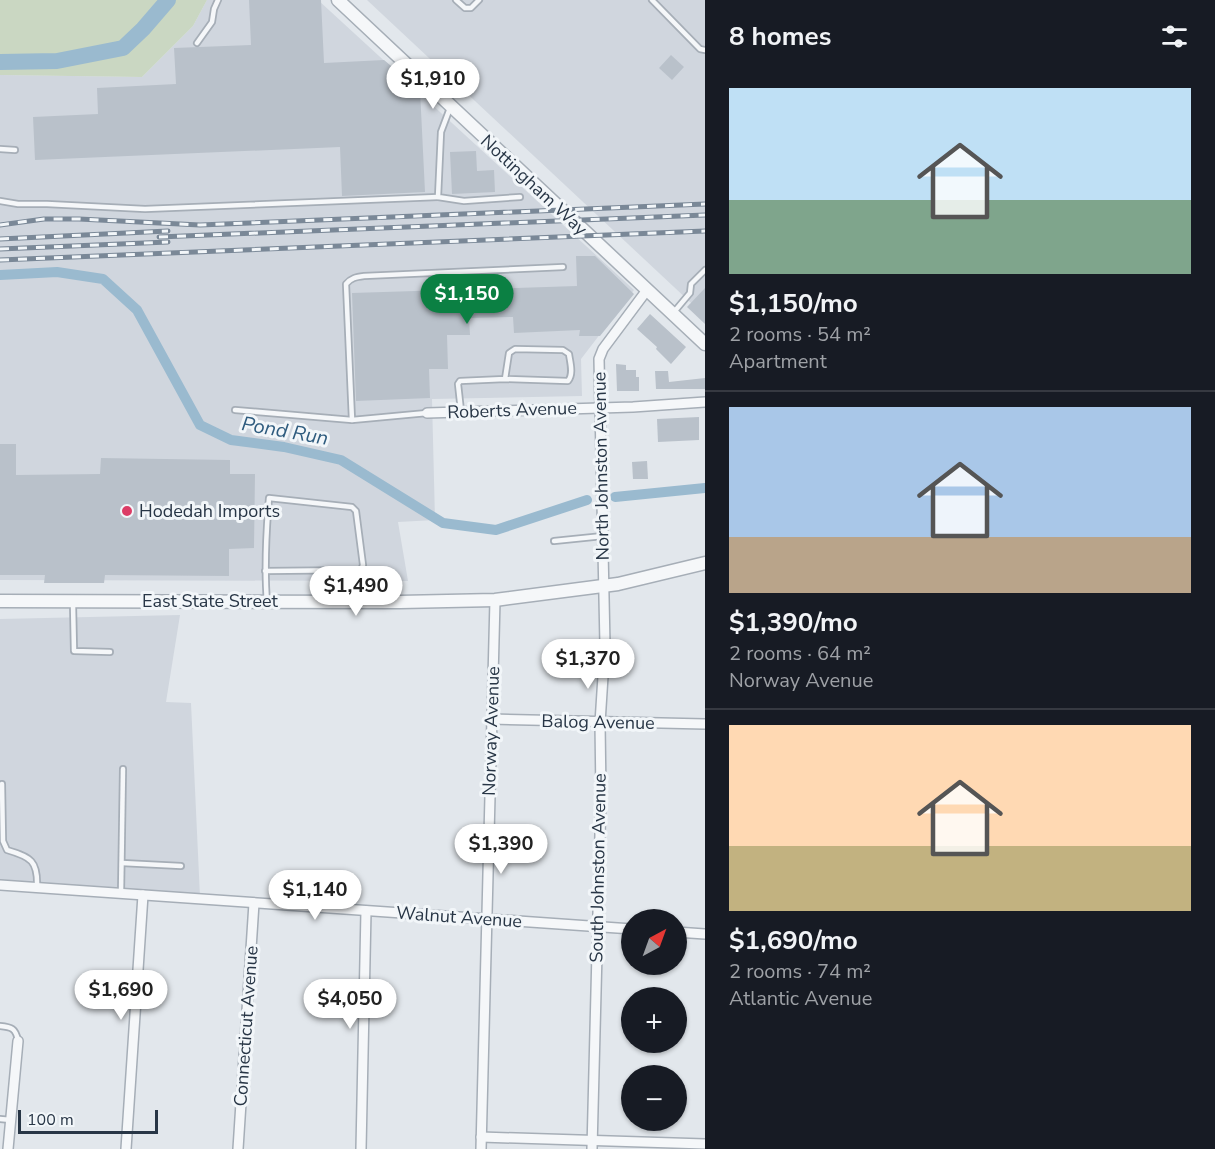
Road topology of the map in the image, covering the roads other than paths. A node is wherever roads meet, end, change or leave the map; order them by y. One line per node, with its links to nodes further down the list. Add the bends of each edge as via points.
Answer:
1 (218, 0): 6 (lane, via 212,22)
2 (338, 0): 8 (street, Nottingham Way)
3 (456, 0): 4 (lane, via 465,8)
4 (479, 0)
5 (652, 0): 7 (lane)
6 (197, 43)
7 (705, 50)
8 (451, 106): 11 (lane, via 441,132); 16 (street, Nottingham Way)
9 (0, 149): 10 (lane)
10 (15, 150)
11 (438, 197): 12 (lane, via 464,201); 13 (lane, via 144,209)
12 (520, 197)
13 (0, 201)
14 (563, 267): 25 (lane, via 364,276 348,281 345,284)
15 (705, 270): 17 (lane, via 691,284 690,293)
16 (647, 290): 17 (street, Nottingham Way); 21 (street, North Johnston Avenue, via 603,349 599,359)
17 (673, 314): 18 (street, Nottingham Way)
18 (705, 344)
19 (507, 380): 19 (lane, via 509,353 515,349 563,350 569,354 568,381); 23 (lane, via 460,381)
20 (705, 402): 21 (street, Roberts Avenue)
21 (600, 407): 23 (street, Roberts Avenue); 26 (street, North Johnston Avenue)
22 (235, 410): 25 (lane)
23 (461, 411): 24 (street, Roberts Avenue)
24 (427, 413): 25 (lane)
25 (352, 420)
26 (603, 536): 27 (lane); 30 (street, North Johnston Avenue)
27 (554, 541)
28 (705, 563): 30 (street, East State Street)
29 (265, 571): 29 (lane, via 269,498 352,507 356,511 361,570); 34 (lane)
30 (604, 586): 31 (street, East State Street); 37 (street, South Johnston Avenue)
31 (495, 600): 34 (street, East State Street); 36 (street, Norway Avenue)
32 (0, 601): 33 (street, East State Street)
33 (72, 601): 34 (street, East State Street); 35 (lane, via 74,651)
34 (267, 602)
35 (110, 652)
36 (491, 719): 37 (street, Balog Avenue); 49 (street, Norway Avenue)
37 (600, 723): 38 (street, Balog Avenue); 50 (street, South Johnston Avenue)
38 (705, 724)
39 (123, 769): 41 (lane)
40 (2, 784): 44 (lane, via 3,841 7,850 32,860 38,872)
41 (122, 863): 42 (lane); 45 (lane)
42 (182, 866)
43 (0, 885): 44 (street, Walnut Avenue)
44 (37, 887): 45 (street, Walnut Avenue)
45 (121, 893): 46 (street, Walnut Avenue)
46 (143, 895): 47 (street, Walnut Avenue); 62 (street)
47 (254, 903): 48 (street, Walnut Avenue); 63 (street, Connecticut Avenue)
48 (366, 911): 49 (street, Walnut Avenue); 64 (street)
49 (486, 919): 50 (street, Walnut Avenue); 58 (street, Norway Avenue)
50 (597, 927): 51 (street, Walnut Avenue); 60 (street, South Johnston Avenue)
51 (621, 928)
52 (687, 933): 53 (street)
53 (705, 934)
54 (0, 1026): 55 (lane, via 12,1027)
55 (18, 1041): 57 (street)
56 (0, 1119): 57 (lane)
57 (11, 1120): 61 (street)
58 (481, 1137): 60 (street); 65 (street, Norway Avenue)
59 (705, 1144): 60 (street)
60 (592, 1145)
61 (8, 1149)
62 (126, 1149)
63 (238, 1149)
64 (361, 1149)
65 (481, 1149)

